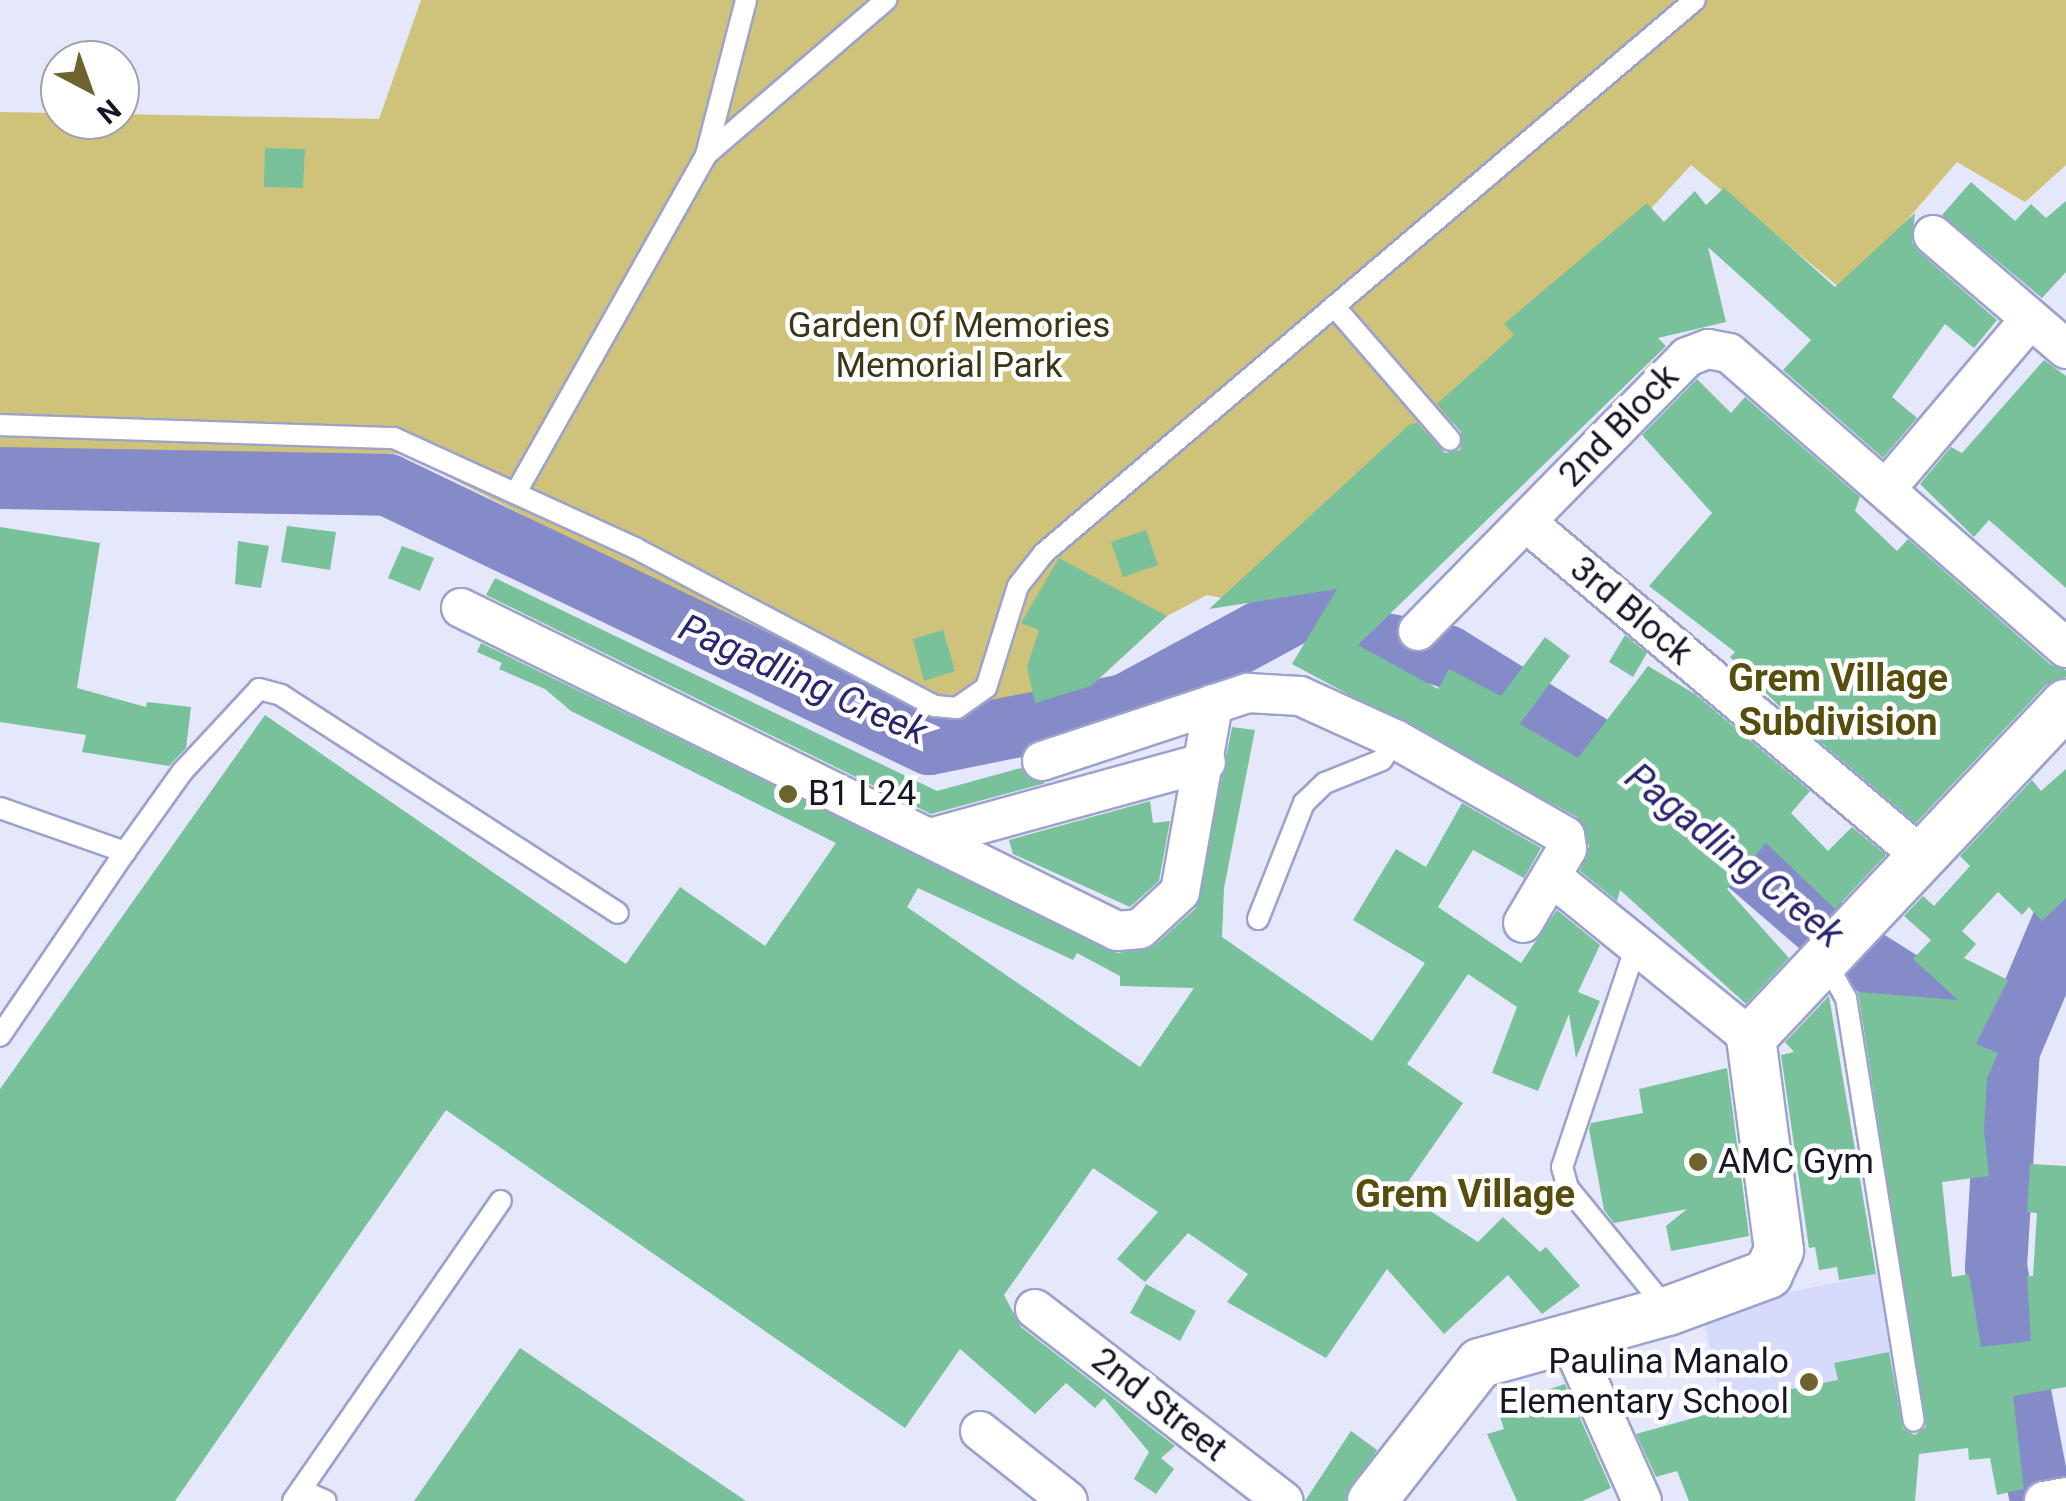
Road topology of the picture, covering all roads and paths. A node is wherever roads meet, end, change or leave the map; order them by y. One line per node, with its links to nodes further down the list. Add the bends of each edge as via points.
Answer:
1 (746, 0): 4 (lane)
2 (886, 0): 4 (lane)
3 (1695, 0): 6 (lane)
4 (706, 155): 11 (lane)
5 (1933, 235): 7 (street)
6 (1334, 306): 10 (lane); 11 (lane, via 1044,553 1018,586 986,688 957,708 936,706)
7 (2030, 320): 8 (street); 12 (street)
8 (2066, 350)
9 (0, 424): 11 (lane, via 394,438)
10 (1450, 440)
11 (518, 489)
12 (1886, 489): 13 (street, 2nd Block, via 1729,353 1708,349 1687,357); 16 (street, 2nd Block)
13 (1526, 522): 15 (street, 2nd Block); 25 (street, 3rd Block)
14 (461, 608): 23 (street)
15 (1418, 631)
16 (2066, 648)
17 (1213, 704): 19 (street, via 1248,693 1300,696); 20 (street); 21 (street)
18 (2066, 704): 25 (street)
19 (1396, 740): 26 (street, via 1557,828 1566,849); 28 (lane, via 1382,760 1325,782 1304,803)
20 (1042, 761)
21 (1206, 762): 23 (street); 23 (street, via 1180,892 1140,929 1118,931)
22 (0, 808): 24 (lane)
23 (934, 837)
24 (125, 852): 27 (lane, via 182,772 259,689 281,695); 32 (lane)
25 (1920, 855): 31 (street)
26 (1552, 877): 29 (street); 30 (street)
27 (618, 913)
28 (1258, 919)
29 (1523, 923)
30 (1636, 946): 33 (street); 36 (lane, via 1562,1168 1568,1188)
31 (1838, 950): 33 (street); 38 (lane)
32 (0, 1036)
33 (1752, 1038): 36 (street, via 1778,1250 1774,1264 1759,1279)
34 (501, 1200): 40 (lane)
35 (1036, 1309): 44 (street, 2nd Street)
36 (1668, 1310): 37 (street)
37 (1570, 1340): 45 (street, via 1480,1362); 46 (street)
38 (1914, 1421)
39 (980, 1432): 43 (street)
40 (297, 1495): 42 (lane)
41 (2066, 1497): 47 (street)
42 (326, 1501)
43 (1068, 1501)
44 (1284, 1501)
45 (1372, 1501)
46 (1642, 1501)
47 (2044, 1501)

